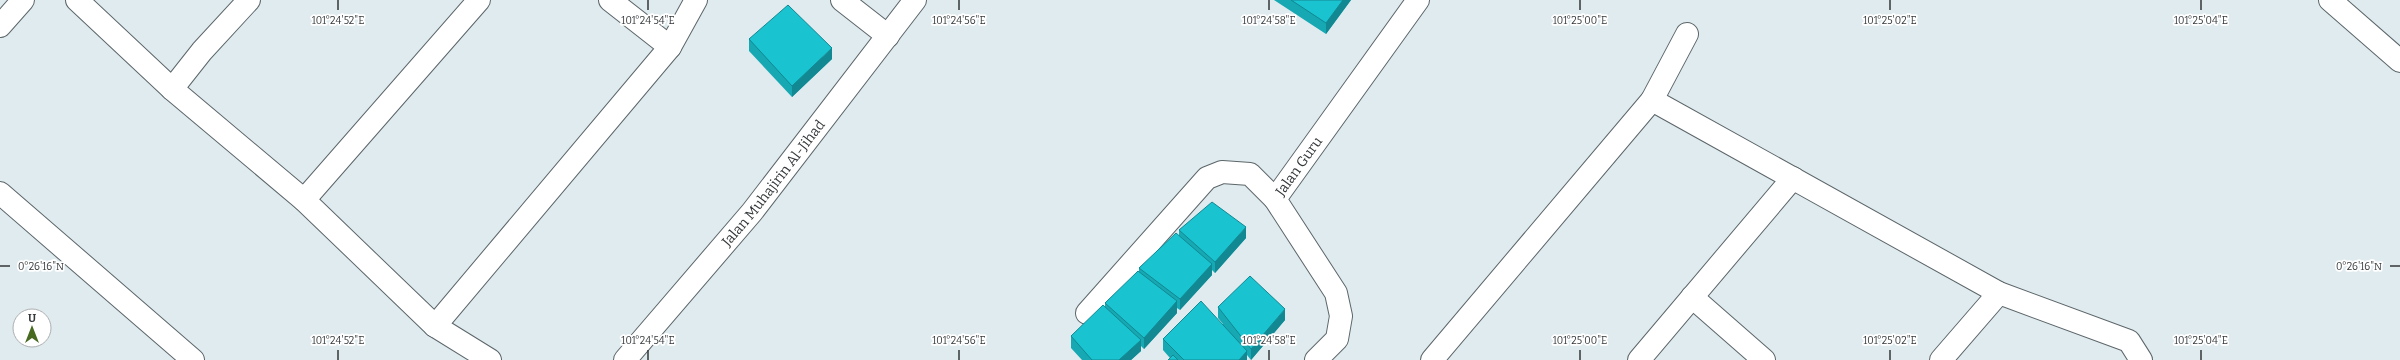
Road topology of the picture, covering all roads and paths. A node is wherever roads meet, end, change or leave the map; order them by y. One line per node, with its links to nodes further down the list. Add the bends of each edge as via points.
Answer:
1 (23, 0): 11 (street)
2 (77, 0): 16 (street)
3 (249, 0): 16 (street, via 202,51)
4 (479, 0): 21 (street)
5 (610, 0): 14 (street)
6 (696, 0): 14 (street)
7 (842, 0): 13 (street)
8 (915, 0): 13 (street, Jalan Muhajirin Al-Jihad)
9 (1418, 0): 20 (street, Jalan Guru)
10 (2330, 0): 15 (street)
11 (0, 26)
12 (1687, 34): 17 (street)
13 (888, 36): 28 (street, Jalan Muhajirin Al-Jihad, via 752,212)
14 (670, 47): 25 (street)
15 (2400, 61)
16 (172, 89): 21 (street)
17 (1652, 100): 18 (street); 30 (street)
18 (1793, 178): 22 (street); 23 (street)
19 (0, 193): 26 (street)
20 (1275, 199): 24 (street, via 1250,174 1222,172 1206,178); 29 (street, Jalan Guru, via 1336,293 1341,316 1337,339)
21 (304, 200): 25 (street)
22 (1999, 293): 33 (street); 34 (street, via 2129,341)
23 (1692, 297): 31 (street); 32 (street)
24 (1088, 313)
25 (435, 326): 27 (street)
26 (193, 360)
27 (490, 360)
28 (625, 360)
29 (1316, 360)
30 (1432, 360)
31 (1639, 360)
32 (1764, 360)
33 (1941, 360)
34 (2141, 360)

